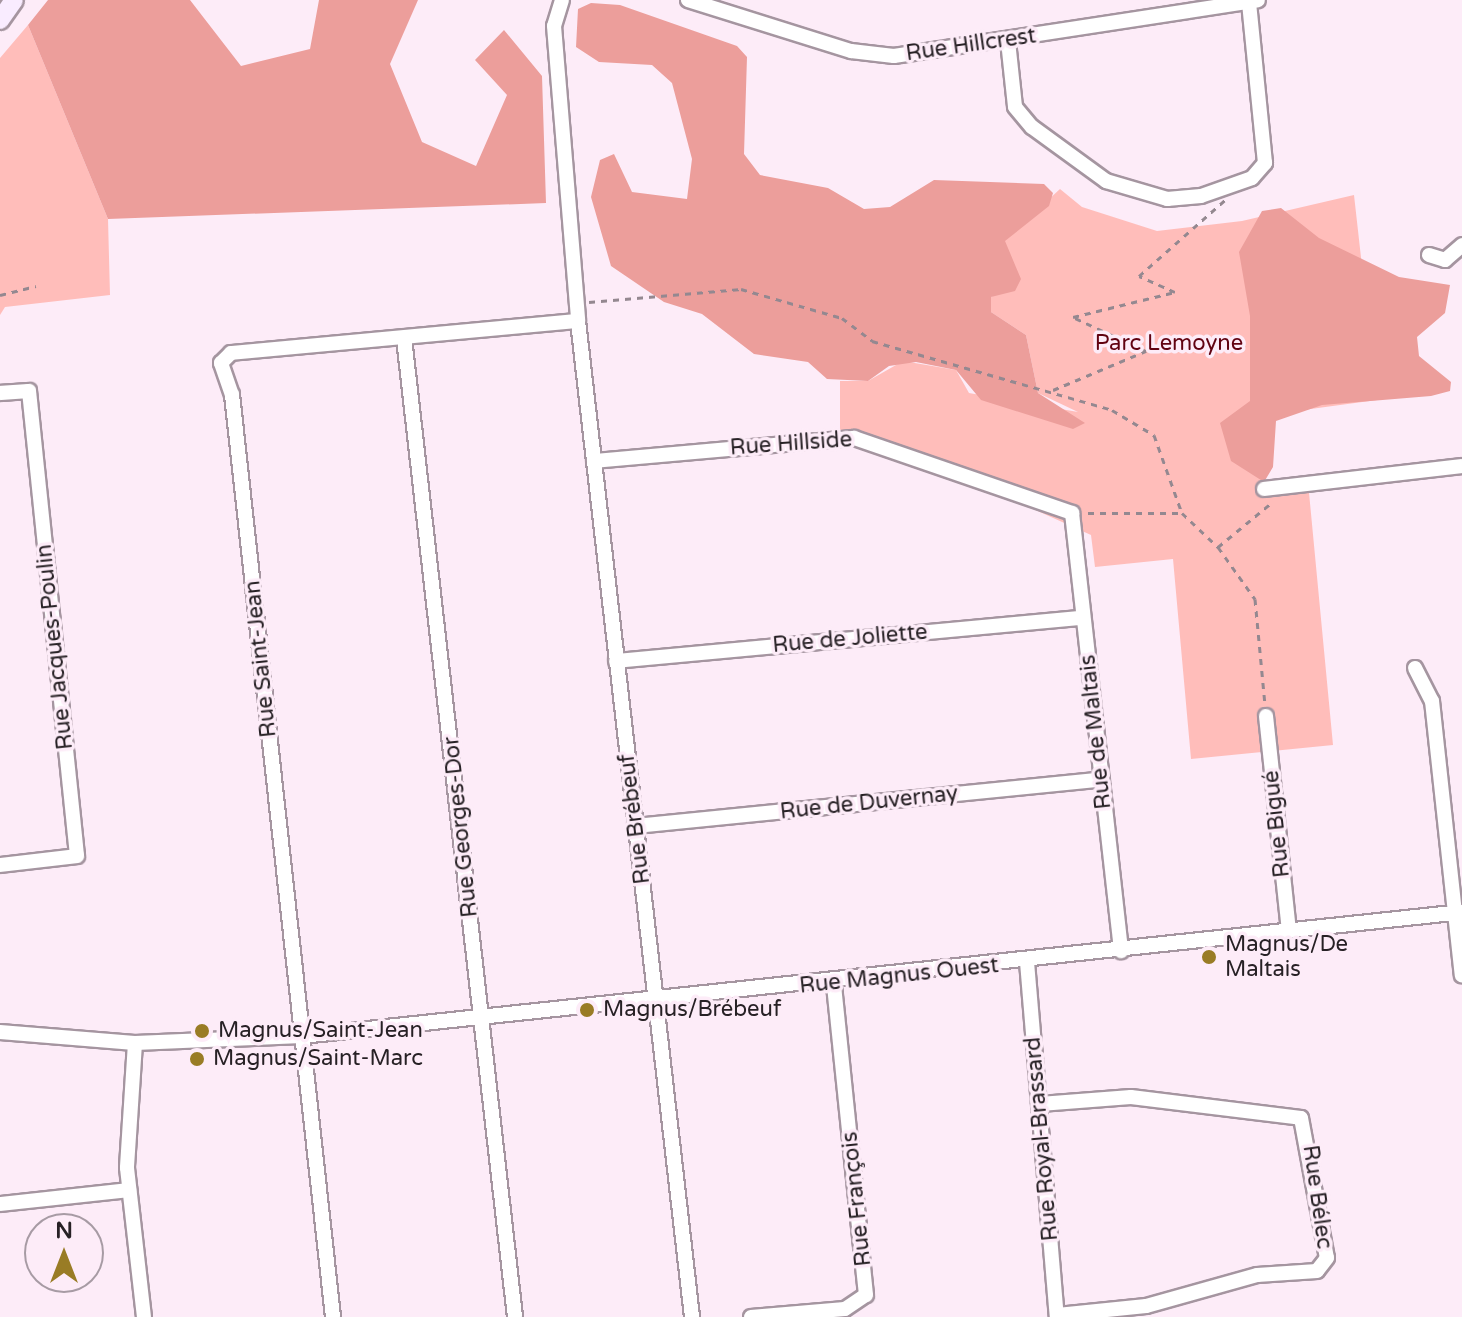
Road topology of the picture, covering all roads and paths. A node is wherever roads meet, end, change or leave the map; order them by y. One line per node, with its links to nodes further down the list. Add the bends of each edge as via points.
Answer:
1 (14, 0): 5 (main road)
2 (562, 0): 12 (street, via 554,26)
3 (688, 0): 6 (street, Rue Hillcrest, via 851,51 894,56)
4 (1254, 1): 6 (street, Rue Hillcrest); 7 (street, via 1267,154 1252,178)
5 (0, 20)
6 (1008, 41): 7 (street, via 1015,107 1106,181 1167,199)
7 (1225, 190): 15 (path, via 1225,207 1139,276 1175,292 1073,317 1146,351)
8 (1462, 245): 9 (street, via 1445,260)
9 (1429, 255)
10 (36, 286): 11 (path)
11 (0, 295)
12 (577, 304): 13 (street); 15 (path, via 741,289 842,318 872,341)
13 (578, 321): 14 (street, Rue Saint-Jean); 17 (street, Rue Brébeuf)
14 (404, 338): 38 (street, Rue Georges-Dor); 40 (street, Rue Saint-Jean, via 231,353 221,363 232,395)
15 (1053, 390): 22 (path, via 1112,410 1154,435)
16 (0, 393): 30 (street, Rue Jacques-Poulin, via 29,391 77,856)
17 (594, 461): 21 (street, Rue Hillside, via 854,438); 25 (street, Rue Brébeuf)
18 (1462, 466): 19 (street)
19 (1282, 484): 20 (street); 23 (path, via 1264,513)
20 (1264, 489)
21 (1072, 513): 22 (path); 24 (street, Rue de Maltais)
22 (1182, 513): 23 (path)
23 (1218, 547): 27 (path, via 1255,599)
24 (1083, 618): 25 (street, Rue de Joliette); 28 (street, Rue de Maltais)
25 (616, 661): 29 (street, Rue Brébeuf)
26 (1415, 668): 31 (street, via 1432,701)
27 (1266, 716): 32 (street, Rue Bigué)
28 (1102, 779): 29 (street, Rue de Duvernay); 33 (street, Rue de Maltais)
29 (635, 826): 37 (street, Rue Brébeuf)
30 (0, 865)
31 (1459, 912): 32 (street, Rue Magnus Ouest); 35 (street)
32 (1289, 932): 33 (street, Rue Magnus Ouest)
33 (1121, 951): 34 (street, Rue Magnus Ouest)
34 (1027, 962): 36 (street, Rue Magnus Ouest); 42 (street, Rue Royal-Brassard)
35 (1462, 975)
36 (834, 984): 37 (street, Rue Magnus Ouest); 50 (street, Rue François, via 866,1295 845,1309)
37 (657, 1001): 38 (street, Rue Magnus Ouest); 49 (street, Rue Brébeuf)
38 (481, 1017): 40 (street, Rue Magnus Ouest); 48 (street, Rue Georges-Dor)
39 (0, 1032): 41 (street, Rue Magnus Ouest)
40 (302, 1036): 41 (street, Rue Magnus Ouest); 47 (street, Rue Saint-Jean)
41 (135, 1043): 43 (street)
42 (1040, 1104): 45 (street, Rue Royal-Brassard); 45 (street, Rue Bélec, via 1131,1097 1301,1118 1327,1258 1317,1271 1257,1275 1146,1306)
43 (129, 1190): 44 (street); 46 (street)
44 (0, 1204)
45 (1057, 1316)
46 (144, 1317)
47 (333, 1317)
48 (515, 1317)
49 (692, 1317)
50 (751, 1317)

